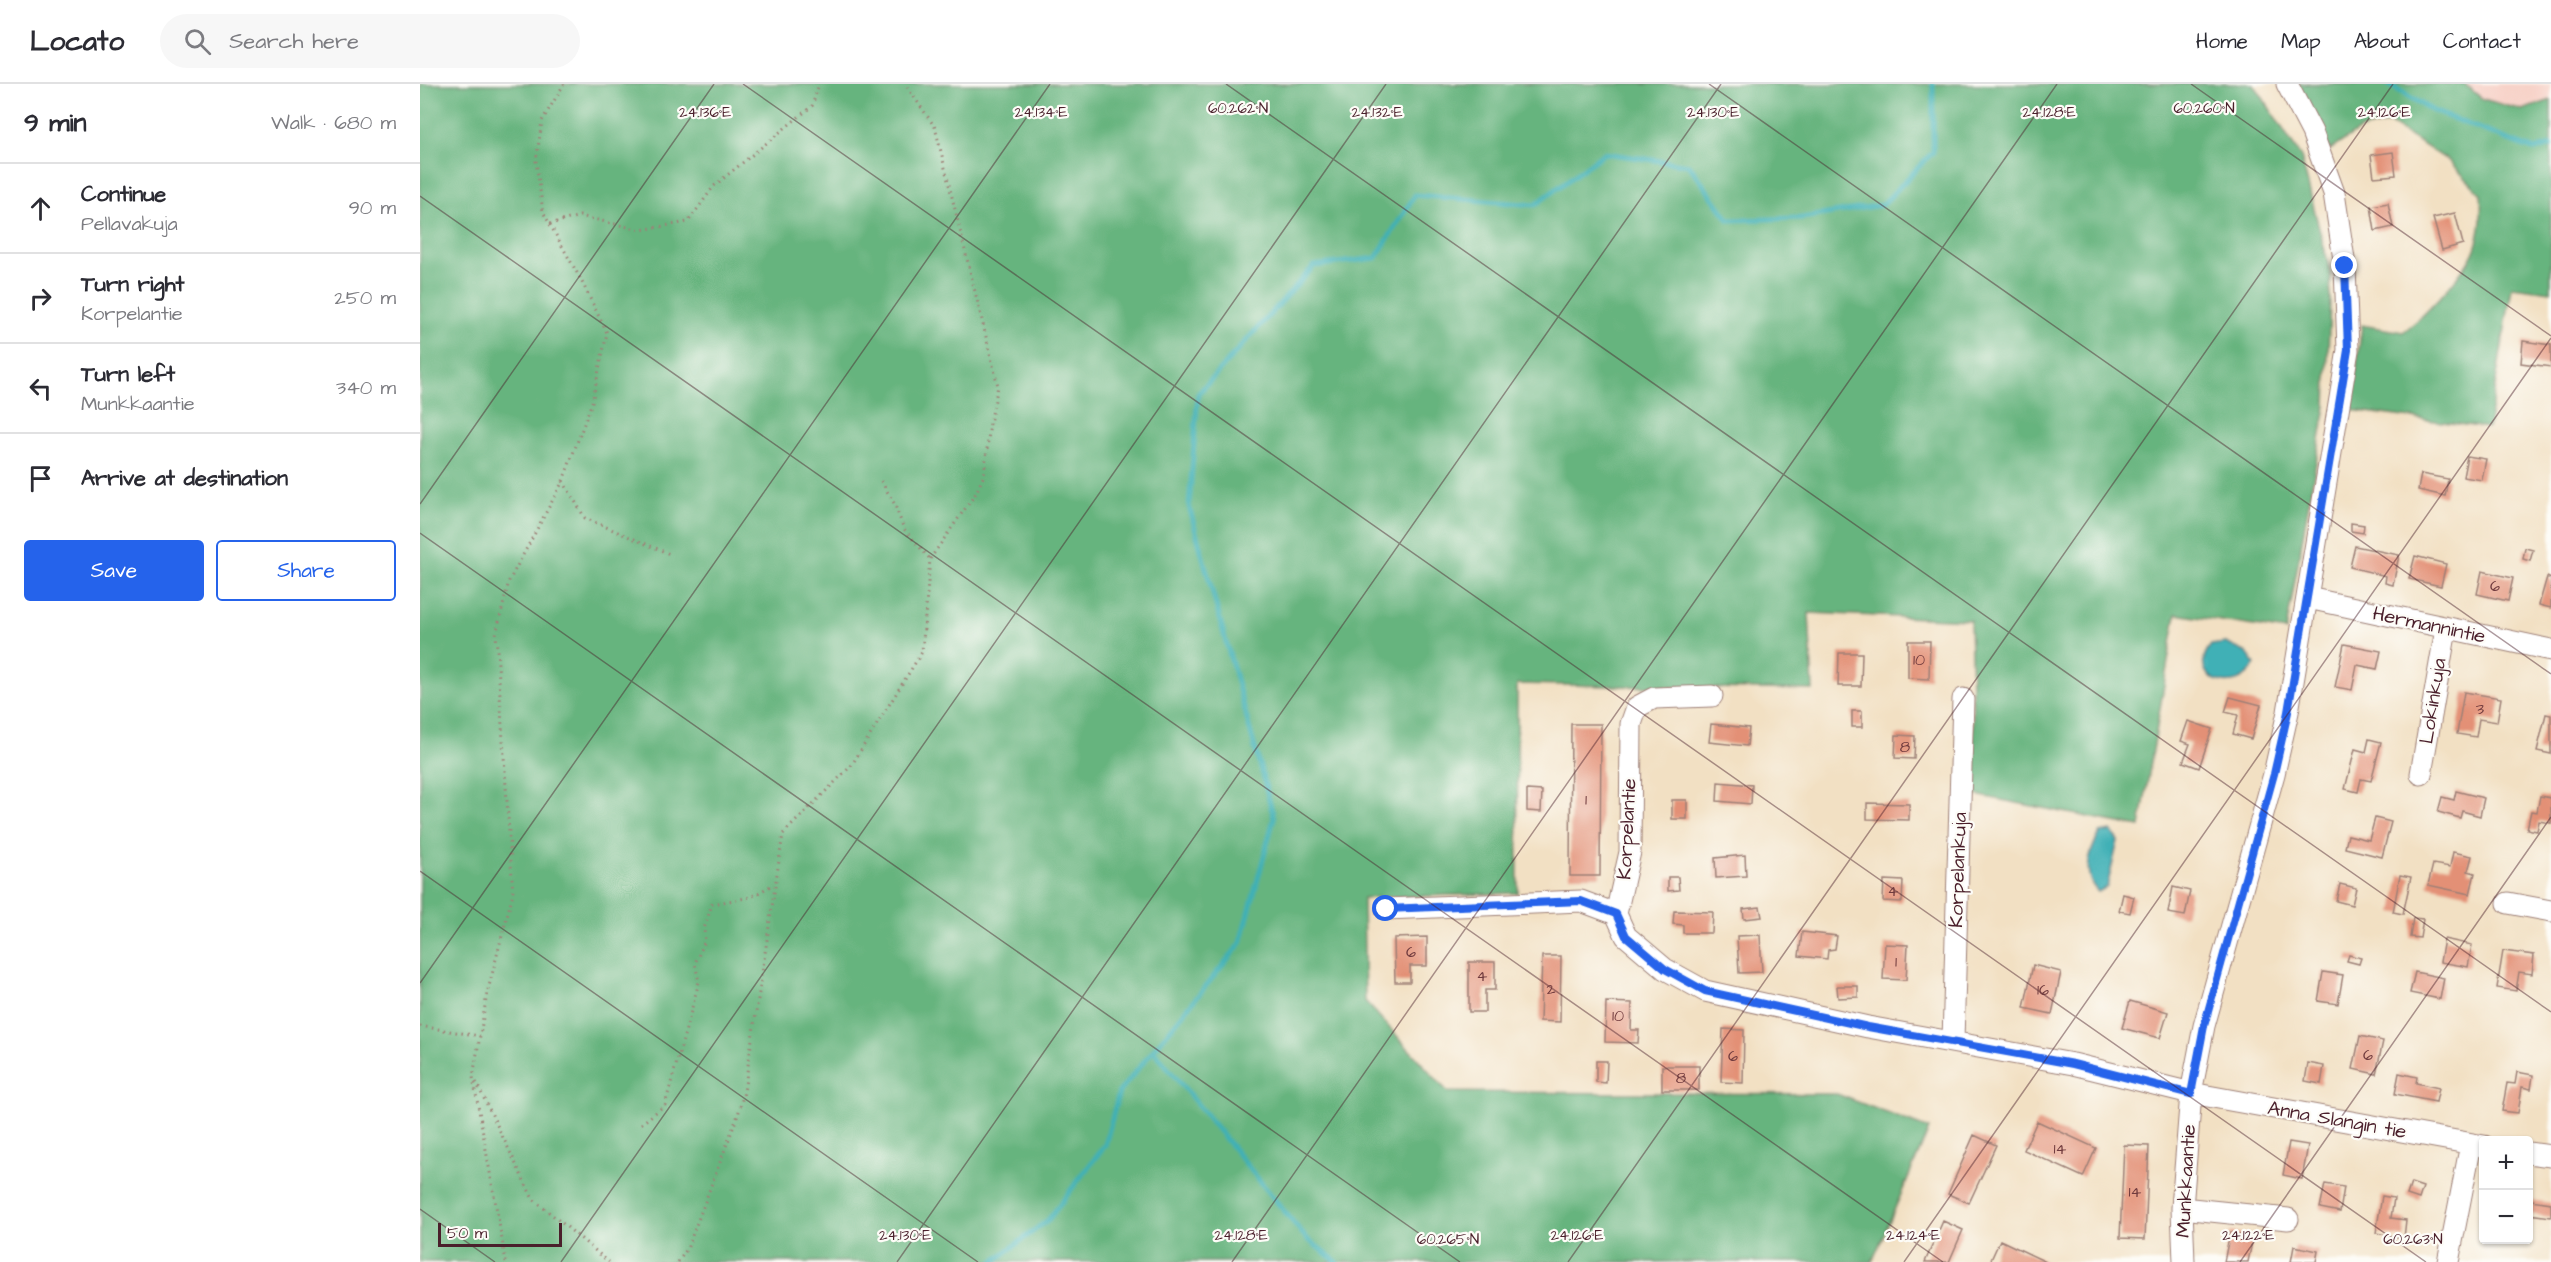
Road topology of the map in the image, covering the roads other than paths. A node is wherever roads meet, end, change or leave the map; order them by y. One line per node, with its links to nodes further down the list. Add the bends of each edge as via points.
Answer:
1 (2287, 84): 2 (street, Munkkaantie, via 2316,141 2334,193 2349,322 2348,350)
2 (2308, 598): 3 (street, Hermannintie); 13 (street, Munkkaantie, via 2274,774 2204,1026)
3 (2446, 629): 4 (street, Hermannintie); 7 (street, Lokinkuja)
4 (2551, 650)
5 (1712, 696): 11 (street, Korpelantie, via 1654,698 1637,707 1631,724 1630,852)
6 (1963, 699): 12 (street, Korpelankuja)
7 (2421, 774)
8 (2508, 903): 10 (street)
9 (1386, 909): 11 (street, via 1581,901)
10 (2551, 911)
11 (1616, 914): 12 (street, via 1626,936 1665,969 1705,991 1868,1027)
12 (1953, 1041): 13 (street, via 2073,1064)
13 (2191, 1094): 14 (street, Anna Slangin tie); 17 (street, Munkkaantie)
14 (2477, 1145): 20 (street)
15 (2533, 1154): 16 (street)
16 (2551, 1156)
17 (2182, 1208): 18 (street); 19 (street, Munkkaantie)
18 (2288, 1219)
19 (2184, 1262)
20 (2448, 1262)

